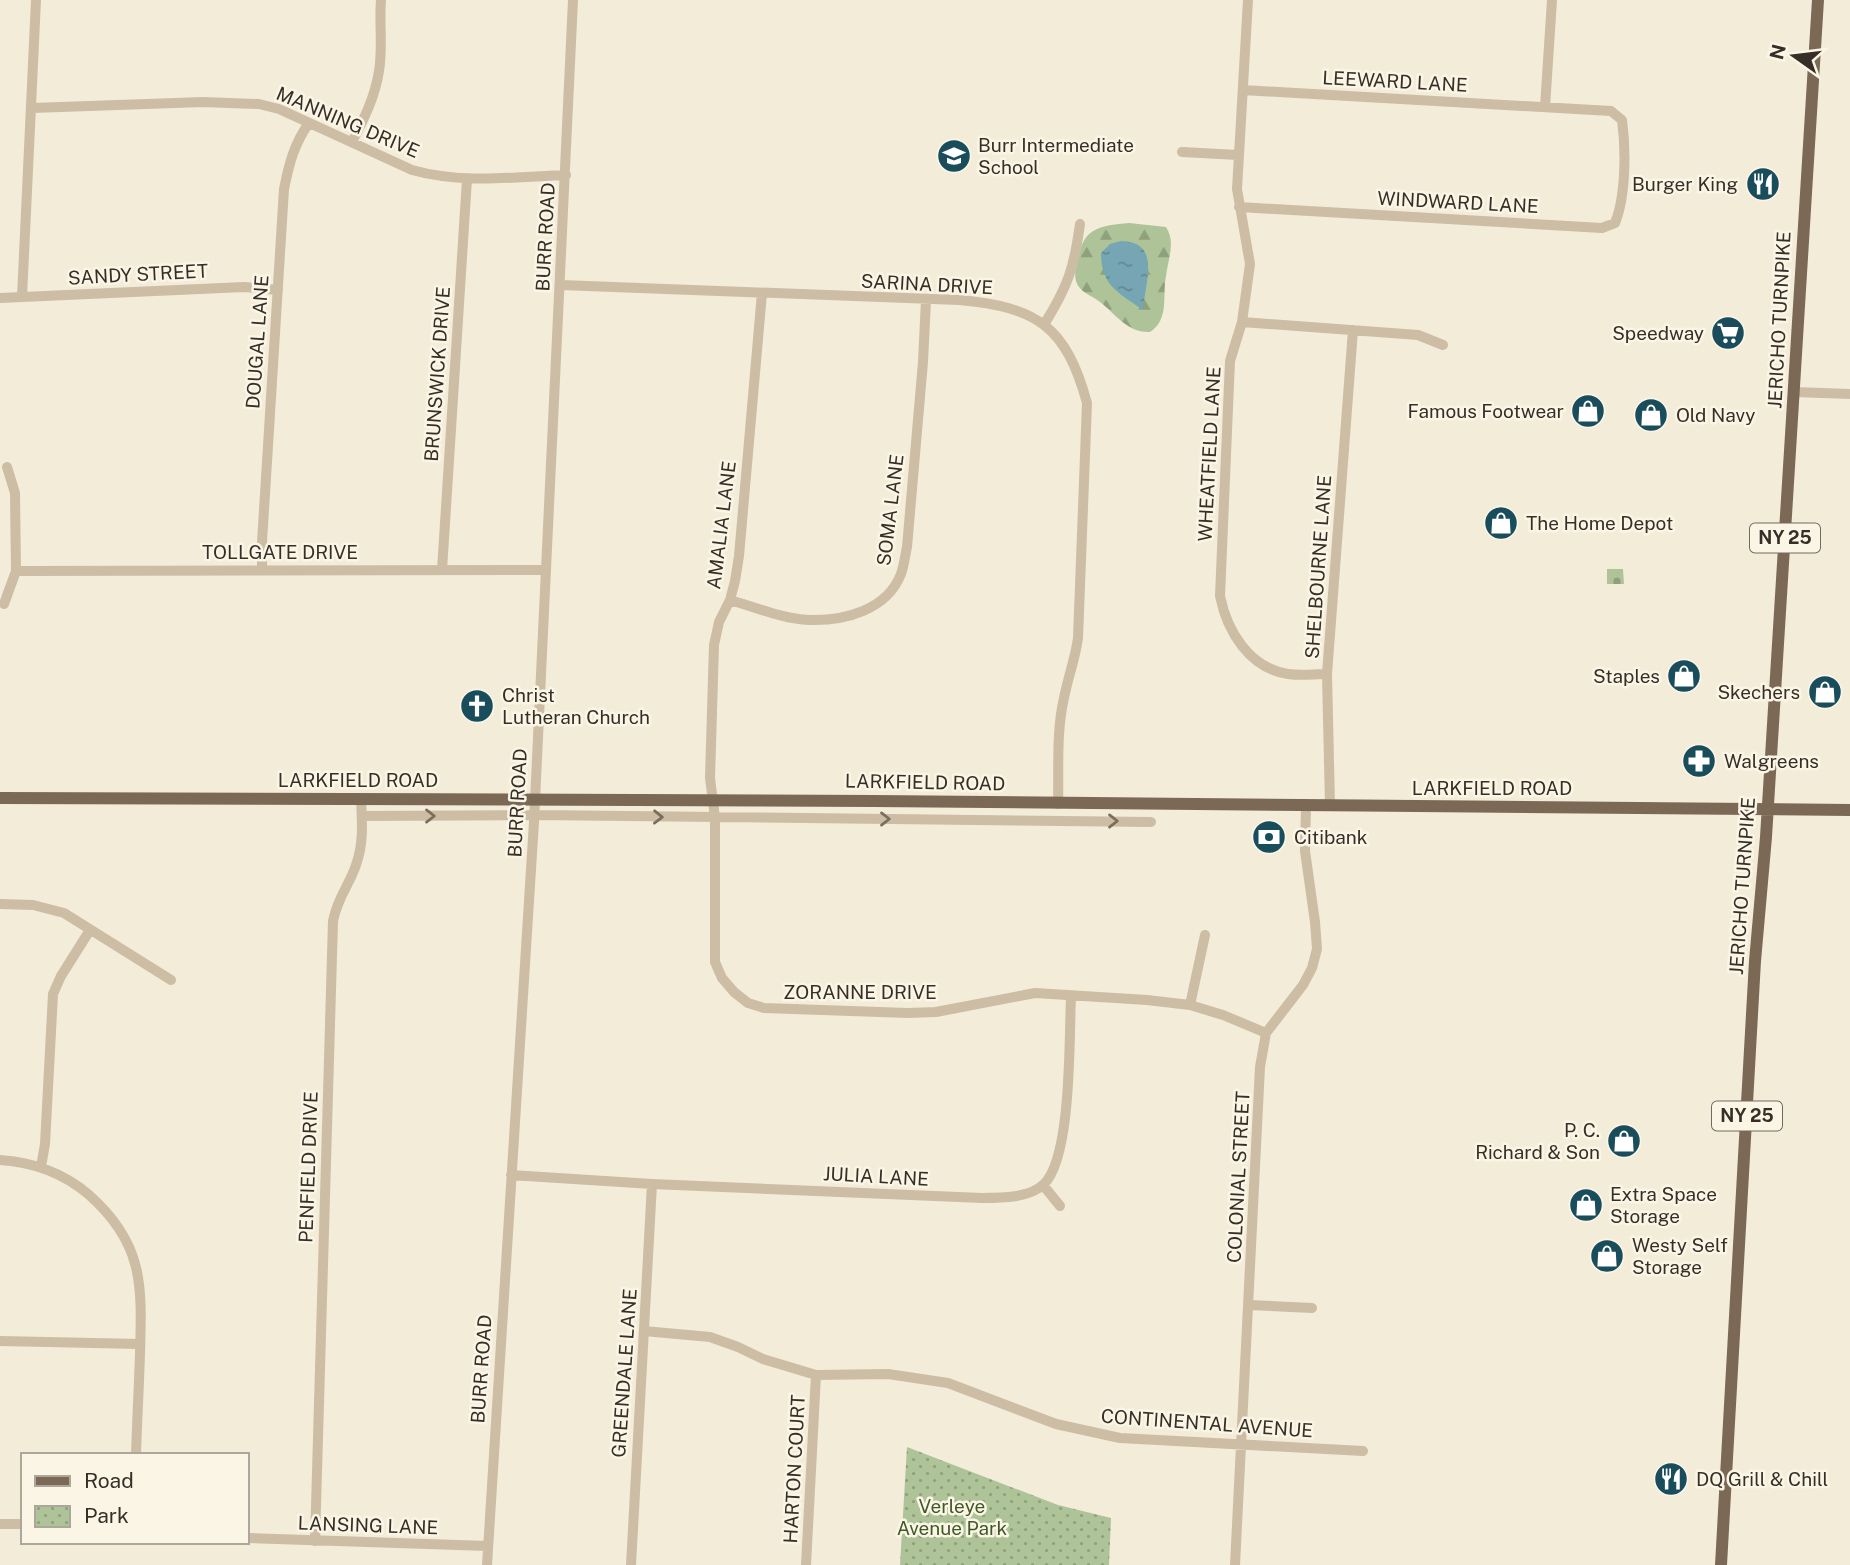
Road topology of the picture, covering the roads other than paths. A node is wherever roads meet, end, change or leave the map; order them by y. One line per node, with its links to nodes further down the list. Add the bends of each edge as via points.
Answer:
1 (36, 0): 9 (street)
2 (381, 0): 11 (street, via 379,70)
3 (573, 0): 15 (street, BURR ROAD)
4 (1248, 0): 7 (street, WHEATFIELD LANE)
5 (1552, 0): 8 (street)
6 (1818, 0): 29 (main road, JERICHO TURNPIKE / NY 25)
7 (1243, 90): 8 (street, LEEWARD LANE); 13 (street, WHEATFIELD LANE)
8 (1545, 107): 14 (street, LEEWARD LANE, via 1611,111 1622,120)
9 (32, 108): 10 (street, MANNING DRIVE, via 234,102 279,109); 23 (street)
10 (309, 123): 11 (street, MANNING DRIVE); 20 (street, DOUGAL LANE, via 291,156 284,189)
11 (352, 142): 16 (street, MANNING DRIVE, via 412,170)
12 (1182, 152): 13 (street)
13 (1238, 155): 17 (street, WHEATFIELD LANE)
14 (1623, 164): 17 (street, WINDWARD LANE, via 1620,209 1615,223 1602,228)
15 (566, 175): 16 (street, MANNING DRIVE); 19 (street, BURR ROAD)
16 (467, 179): 33 (street, BRUNSWICK DRIVE)
17 (1239, 207): 25 (street, WHEATFIELD LANE, via 1250,264)
18 (1080, 224): 26 (street, via 1069,280)
19 (561, 285): 21 (street, SARINA DRIVE); 34 (street, BURR ROAD)
20 (278, 290): 23 (street, SANDY STREET, via 233,287); 32 (street, DOUGAL LANE)
21 (762, 293): 24 (street, SARINA DRIVE); 36 (street, AMALIA LANE)
22 (0, 298): 23 (street, SANDY STREET)
23 (22, 298)
24 (926, 300): 26 (street, SARINA DRIVE, via 992,303); 36 (street, SOMA LANE, via 907,547 901,574 890,594 854,615 808,620)
25 (1242, 322): 27 (street); 38 (street, WHEATFIELD LANE, via 1230,361 1220,596 1224,615 1244,649 1270,669)
26 (1045, 323): 43 (street, SARINA DRIVE, via 1065,347 1087,403 1078,638 1060,728)
27 (1353, 330): 28 (street, via 1418,335); 38 (street, SHELBOURNE LANE)
28 (1443, 345)
29 (1794, 392): 30 (street); 46 (main road, JERICHO TURNPIKE / NY 25)
30 (1850, 394)
31 (7, 467): 35 (street, via 15,494)
32 (262, 569): 33 (street, TOLLGATE DRIVE); 35 (street, TOLLGATE DRIVE)
33 (442, 570): 34 (street, TOLLGATE DRIVE)
34 (545, 570): 41 (street, BURR ROAD)
35 (16, 571): 37 (street)
36 (730, 600): 42 (street, AMALIA LANE, via 714,645)
37 (4, 604)
38 (1327, 674): 44 (street, SHELBOURNE LANE)
39 (0, 798): 40 (main road, LARKFIELD ROAD)
40 (361, 799): 41 (main road, LARKFIELD ROAD); 49 (street, PENFIELD DRIVE)
41 (535, 800): 42 (main road, LARKFIELD ROAD); 48 (street, BURR ROAD)
42 (713, 800): 43 (main road, LARKFIELD ROAD); 50 (street, ZORANNE DRIVE)
43 (1058, 804): 45 (main road, LARKFIELD ROAD)
44 (1330, 806): 45 (main road, LARKFIELD ROAD); 46 (main road, LARKFIELD ROAD)
45 (1306, 807): 58 (street, COLONIAL STREET, via 1306,859 1317,949 1303,985)
46 (1767, 809): 47 (main road, LARKFIELD ROAD); 83 (main road, JERICHO TURNPIKE / NY 25)
47 (1850, 810)
48 (534, 815): 49 (street, LARKFIELD ROAD, one-way to 48); 50 (street, LARKFIELD ROAD, one-way to 50); 61 (street, BURR ROAD)
49 (362, 816): 77 (street, PENFIELD DRIVE, via 356,867 337,901 333,920)
50 (715, 818): 51 (street, LARKFIELD ROAD, one-way to 51); 56 (street, ZORANNE DRIVE, via 716,962 722,978 748,1003 783,1010 908,1013 1035,993)
51 (1151, 822)
52 (0, 904): 53 (street, via 48,908)
53 (90, 930): 55 (street); 60 (street, via 53,994)
54 (1205, 935): 57 (street)
55 (171, 981)
56 (1071, 996): 57 (street, ZORANNE DRIVE); 63 (street, via 1065,1119 1059,1155)
57 (1190, 1005): 58 (street, ZORANNE DRIVE)
58 (1266, 1033): 65 (street, COLONIAL STREET, via 1260,1067)
59 (0, 1160): 60 (street)
60 (41, 1167): 69 (street, via 97,1203 130,1247 142,1300)
61 (511, 1175): 62 (street, JULIA LANE); 78 (street, BURR ROAD)
62 (652, 1184): 63 (street, JULIA LANE, via 982,1198 1007,1198); 67 (street, GREENDALE LANE)
63 (1043, 1185): 64 (street)
64 (1060, 1206)
65 (1249, 1304): 66 (street); 71 (street, COLONIAL STREET)
66 (1312, 1308)
67 (645, 1331): 70 (street, CONTINENTAL AVENUE, via 710,1337); 80 (street, GREENDALE LANE)
68 (0, 1341): 69 (street)
69 (140, 1344): 73 (street)
70 (816, 1375): 71 (street, CONTINENTAL AVENUE, via 919,1377 1089,1432); 81 (street, HARTON COURT)
71 (1242, 1445): 72 (street, CONTINENTAL AVENUE); 82 (street, COLONIAL STREET)
72 (1363, 1451)
73 (136, 1453)
74 (0, 1524): 75 (street)
75 (21, 1524)
76 (248, 1538): 77 (street, LANSING LANE)
77 (315, 1541): 78 (street, LANSING LANE)
78 (488, 1546): 79 (street, BURR ROAD)
79 (487, 1565)
80 (631, 1565)
81 (806, 1565)
82 (1235, 1565)
83 (1721, 1565)

